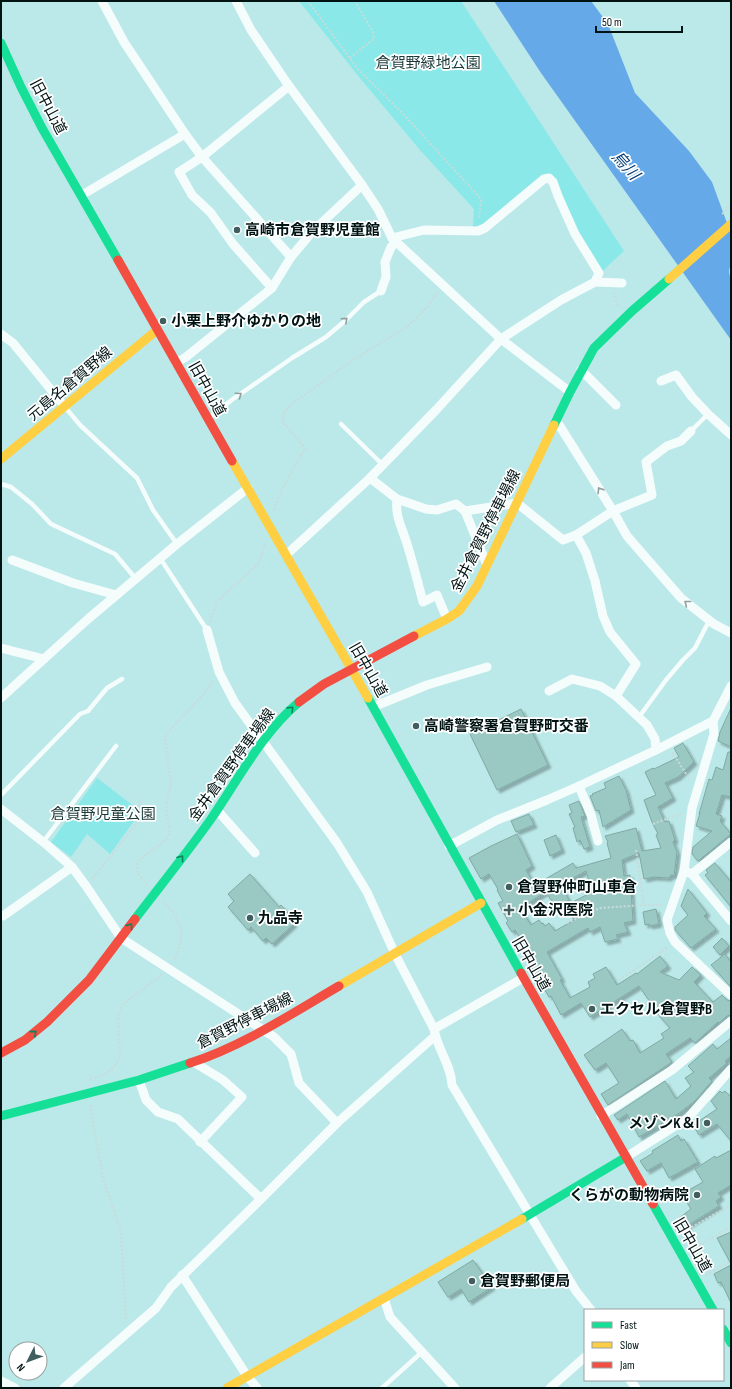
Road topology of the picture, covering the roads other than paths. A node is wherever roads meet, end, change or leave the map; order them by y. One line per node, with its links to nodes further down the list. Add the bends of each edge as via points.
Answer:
1 (102, 1): 5 (street, via 124,42)
2 (236, 1): 4 (street, via 251,30)
3 (1, 44): 8 (main road, 旧中山道, via 21,87)
4 (289, 86): 6 (street); 7 (street)
5 (185, 134): 6 (street); 8 (street)
6 (202, 157): 11 (street); 14 (street, via 179,172 192,195 211,214 233,244)
7 (362, 185): 10 (street); 11 (street, via 312,232)
8 (82, 195): 16 (main road, 旧中山道)
9 (731, 224): 20 (main road, 金井倉賀野停車場線, via 632,311 594,348)
10 (394, 240): 12 (street, via 424,230 478,231 544,179 549,178 575,234 599,273); 15 (street, via 385,262 386,277); 18 (street)
11 (291, 257): 14 (street)
12 (594, 282): 13 (street); 18 (street)
13 (618, 283)
14 (272, 288): 19 (street)
15 (381, 291): 26 (lane, one-way to 15, via 270,373 326,337 364,302)
16 (157, 330): 19 (main road, 旧中山道); 24 (main road, 元島名倉賀野線)
17 (1, 334): 24 (street, via 13,343)
18 (501, 339): 22 (street); 32 (street)
19 (176, 363): 26 (main road, 旧中山道)
20 (581, 370): 22 (main road, 金井倉賀野停車場線); 23 (street)
21 (661, 381): 25 (street, via 676,375)
22 (570, 392): 27 (main road, 金井倉賀野停車場線)
23 (616, 405)
24 (65, 407): 31 (main road, 元島名倉賀野線); 41 (lane, via 137,478 153,510)
25 (708, 414): 29 (lane); 30 (street)
26 (208, 419): 35 (main road, 旧中山道)
27 (556, 420): 37 (main road, 金井倉賀野停車場線); 39 (street, one-way to 27)
28 (341, 424): 32 (lane)
29 (691, 431): 39 (street, via 681,441 667,446 646,462 652,495)
30 (731, 435)
31 (1, 459)
32 (383, 465): 33 (street)
33 (370, 478): 36 (street); 42 (street)
34 (1, 484): 46 (lane, via 22,495 50,524 115,554)
35 (248, 488): 41 (street); 42 (main road, 旧中山道)
36 (397, 499): 38 (street, via 437,510 456,504); 48 (street, via 398,519 423,602 437,595)
37 (517, 504): 38 (street); 40 (street, via 563,540); 45 (main road, 金井倉賀野停車場線)
38 (465, 511): 45 (street)
39 (613, 512): 40 (street); 49 (street, one-way to 39, via 681,598 627,536)
40 (576, 535): 59 (street, via 596,581 603,616 610,632 636,664)
41 (177, 544): 43 (street)
42 (286, 555): 55 (main road, 旧中山道)
43 (160, 558): 46 (street); 50 (lane)
44 (12, 560): 47 (street, via 73,583)
45 (487, 565): 48 (main road, 金井倉賀野停車場線, via 470,598)
46 (136, 579): 47 (street)
47 (116, 595): 53 (street)
48 (447, 620): 55 (main road, 金井倉賀野停車場線)
49 (709, 621): 51 (street); 62 (lane, via 695,648 666,680)
50 (207, 630): 64 (street, via 219,672 235,704)
51 (731, 633)
52 (1, 648): 53 (street)
53 (44, 659): 60 (street)
54 (487, 667): 61 (street, via 427,685)
55 (352, 671): 61 (main road, 旧中山道); 64 (main road, 金井倉賀野停車場線, one-way to 55, via 298,703 324,684)
56 (122, 679): 68 (lane, via 107,688 88,711 80,714)
57 (731, 686): 63 (street)
58 (549, 691): 59 (street, via 572,679 600,686)
59 (616, 696): 62 (street)
60 (1, 698)
61 (373, 707): 74 (main road, 旧中山道)
62 (639, 717): 66 (street, via 655,738)
63 (714, 721): 66 (street); 77 (street, via 714,734 692,809)
64 (262, 742): 70 (main road, 金井倉賀野停車場線); 82 (street, via 337,843 367,892)
65 (116, 746): 72 (lane)
66 (656, 750): 67 (street)
67 (579, 786): 71 (street); 74 (street, via 497,820)
68 (1, 795)
69 (1, 809): 72 (street)
70 (217, 810): 75 (street); 81 (main road, 金井倉賀野停車場線, one-way to 70)
71 (598, 841)
72 (43, 842): 76 (street)
73 (731, 842): 77 (street)
74 (449, 846): 78 (main road, 旧中山道)
75 (255, 853)
76 (72, 867): 79 (street); 81 (street)
77 (688, 872): 80 (street); 84 (street, via 672,906 668,920 670,933 675,942)
78 (481, 903): 82 (main road, 倉賀野停車場線); 83 (main road, 旧中山道)
79 (3, 916)
80 (731, 921)
81 (121, 938): 86 (street); 88 (main road, 金井倉賀野停車場線, one-way to 81, via 25,1040 52,1017 88,980)
82 (395, 954): 86 (main road, 倉賀野停車場線); 87 (street)
83 (523, 978): 87 (street); 93 (main road, 旧中山道)
84 (731, 995)
85 (731, 1020): 93 (street, via 672,1070)
86 (262, 1031): 89 (main road, 倉賀野停車場線); 94 (street, via 274,1037 291,1054 299,1083)
87 (434, 1033): 94 (street); 98 (street, via 452,1074 452,1085)
88 (1, 1053)
89 (195, 1063): 91 (main road, 倉賀野停車場線); 95 (street, via 223,1080 242,1097)
90 (730, 1074): 96 (street, via 688,1118)
91 (139, 1080): 92 (main road, 倉賀野停車場線); 95 (street, via 146,1100 158,1112 178,1119)
92 (1, 1116)
93 (601, 1116): 96 (main road, 旧中山道)
94 (337, 1123): 97 (street)
95 (200, 1142): 97 (street)
96 (626, 1157): 98 (main road); 102 (main road, 旧中山道)
97 (261, 1199): 99 (street)
98 (530, 1214): 100 (main road); 101 (street, via 576,1291)
99 (182, 1275): 107 (street); 110 (street, via 156,1308)
100 (384, 1298): 105 (street, via 390,1317); 107 (main road)
101 (590, 1309)
102 (711, 1309)
103 (724, 1331): 104 (main road)
104 (731, 1343)
105 (422, 1352): 113 (lane); 114 (street)
106 (584, 1358): 115 (street)
107 (247, 1376): 111 (main road); 112 (street)
108 (1, 1381): 109 (street)
109 (15, 1388)
110 (64, 1388)
111 (227, 1388)
112 (258, 1388)
113 (382, 1388)
114 (455, 1388)
115 (550, 1388)

